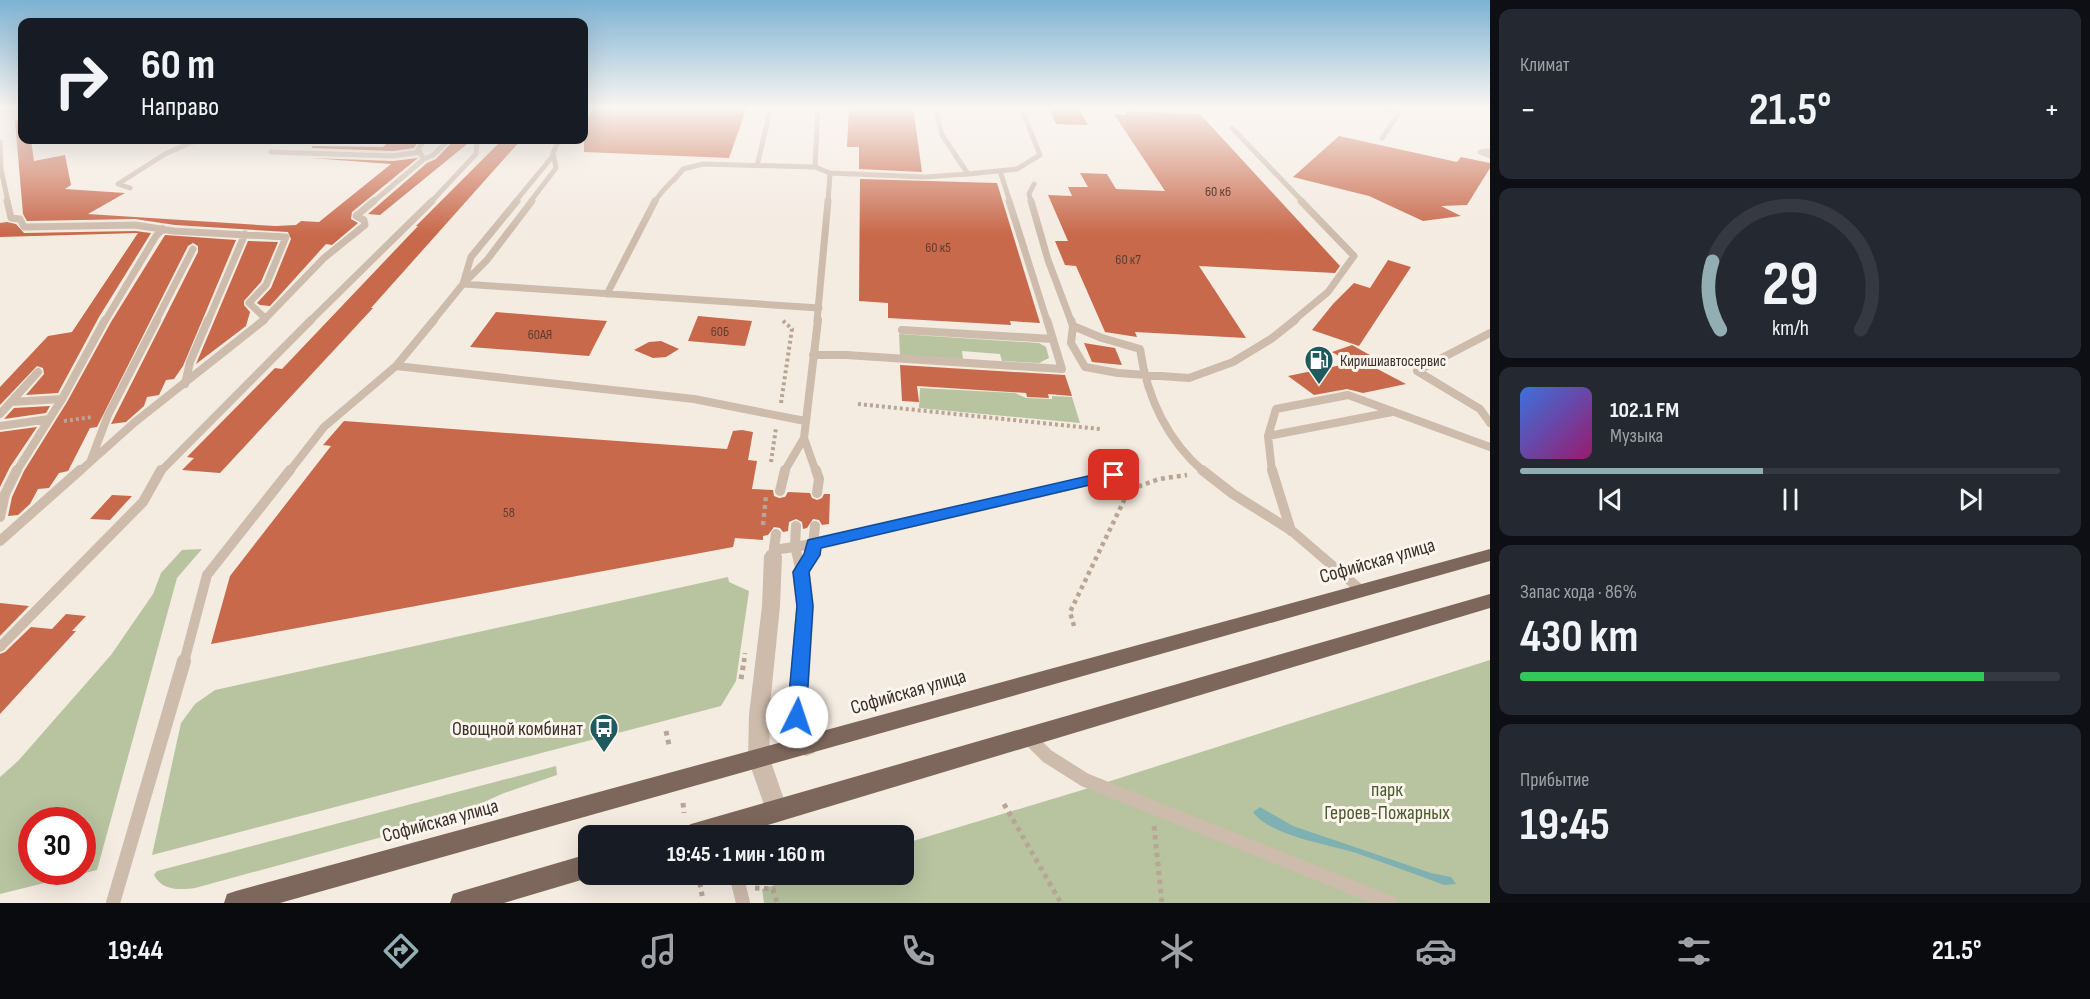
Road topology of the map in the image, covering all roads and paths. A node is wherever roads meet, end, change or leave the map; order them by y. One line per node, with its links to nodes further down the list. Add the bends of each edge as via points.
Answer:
1 (0, 149): 24 (lane)
2 (175, 149): 23 (lane, via 118,184)
3 (418, 149): 14 (lane)
4 (439, 149): 14 (lane)
5 (476, 149): 75 (lane, via 447,186 163,466 143,502)
6 (553, 149): 16 (lane)
7 (761, 149): 17 (lane)
8 (816, 149): 18 (lane)
9 (951, 149): 21 (lane)
10 (1038, 149): 19 (lane, via 1040,155 1017,169)
11 (1252, 149): 40 (lane, via 1354,256 1328,292 1271,339 1233,362 1189,378)
12 (1490, 151): 15 (lane, via 1480,152)
13 (272, 152): 14 (lane)
14 (422, 155): 32 (lane, via 357,216 364,219 364,225 324,258)
15 (1490, 156)
16 (552, 157): 29 (lane, via 471,257); 29 (lane, via 556,168 487,260)
17 (757, 166): 18 (lane); 30 (lane, via 703,164 683,169 661,190)
18 (815, 167): 20 (lane)
19 (1000, 171): 21 (lane); 36 (lane)
20 (830, 173): 21 (lane, via 925,177); 31 (lane)
21 (968, 174)
22 (1034, 184): 33 (lane, via 1029,194 1048,261)
23 (130, 188)
24 (11, 218): 25 (lane); 26 (lane, via 20,219 24,227 135,225)
25 (0, 220)
26 (164, 229): 27 (lane); 42 (lane, via 101,327)
27 (245, 234): 32 (lane, via 286,237 266,285 249,303); 41 (lane)
28 (192, 249): 47 (lane)
29 (463, 284): 30 (lane); 38 (lane)
30 (607, 294): 31 (lane)
31 (819, 308): 37 (lane)
32 (265, 318): 41 (lane)
33 (1073, 326): 40 (lane, via 1140,349); 40 (lane, via 1071,343 1085,367)
34 (902, 330): 36 (lane)
35 (1490, 333): 50 (lane, via 1417,371 1480,409)
36 (1053, 339): 37 (lane, via 1062,369)
37 (813, 355): 48 (lane)
38 (396, 366): 48 (lane, via 694,399); 92 (lane, via 324,428 207,575)
39 (38, 372): 43 (lane)
40 (1142, 375): 57 (lane, via 1164,428)
41 (184, 384): 56 (lane)
42 (62, 399): 43 (lane); 49 (lane)
43 (11, 402): 46 (lane)
44 (858, 404): 52 (path)
45 (1394, 412): 53 (lane); 53 (lane, via 1348,395 1276,410); 55 (lane)
46 (0, 414)
47 (108, 415): 49 (path); 56 (lane)
48 (805, 421): 54 (lane)
49 (47, 422): 51 (lane); 61 (lane, via 17,470)
50 (1490, 423)
51 (0, 426)
52 (1100, 429)
53 (1268, 436): 64 (lane, via 1270,465)
54 (804, 438): 59 (lane, via 782,475); 60 (lane, via 819,479)
55 (1490, 447)
56 (90, 462): 66 (lane)
57 (1205, 472): 64 (lane); 74 (path, via 1159,479 1129,490 1070,612)
58 (1114, 475): 67 (lane)
59 (780, 491)
60 (818, 494)
61 (0, 517)
62 (796, 526): 68 (lane)
63 (815, 526): 67 (lane)
64 (1291, 531): 72 (lane)
65 (776, 534): 69 (lane)
66 (0, 541)
67 (813, 544): 68 (lane); 71 (lane, via 812,555)
68 (795, 546): 69 (lane); 71 (lane)
69 (774, 553): 80 (street, via 759,715)
70 (1490, 555): 72 (main road, Софийская улица)
71 (801, 572): 79 (street, via 805,606 797,717)
72 (1362, 591): 79 (main road, Софийская улица)
73 (1490, 601): 77 (main road)
74 (1074, 626)
75 (0, 647)
76 (666, 731): 78 (path)
77 (1028, 737): 83 (lane, via 1047,756 1085,780); 84 (main road)
78 (669, 745)
79 (806, 746): 80 (main road, Софийская улица)
80 (759, 759): 84 (street); 93 (main road, Софийская улица)
81 (683, 803): 85 (path)
82 (1004, 804): 97 (path)
83 (1152, 807): 98 (path); 99 (lane)
84 (777, 811): 86 (main road)
85 (684, 813)
86 (738, 825)
87 (578, 869): 94 (main road)
88 (700, 885): 91 (path)
89 (739, 885): 95 (lane)
90 (756, 885): 96 (path, via 773,889)
91 (703, 900)
92 (113, 903)
93 (236, 903)
94 (462, 903)
95 (743, 903)
96 (777, 903)
97 (1061, 903)
98 (1162, 903)
99 (1391, 903)

